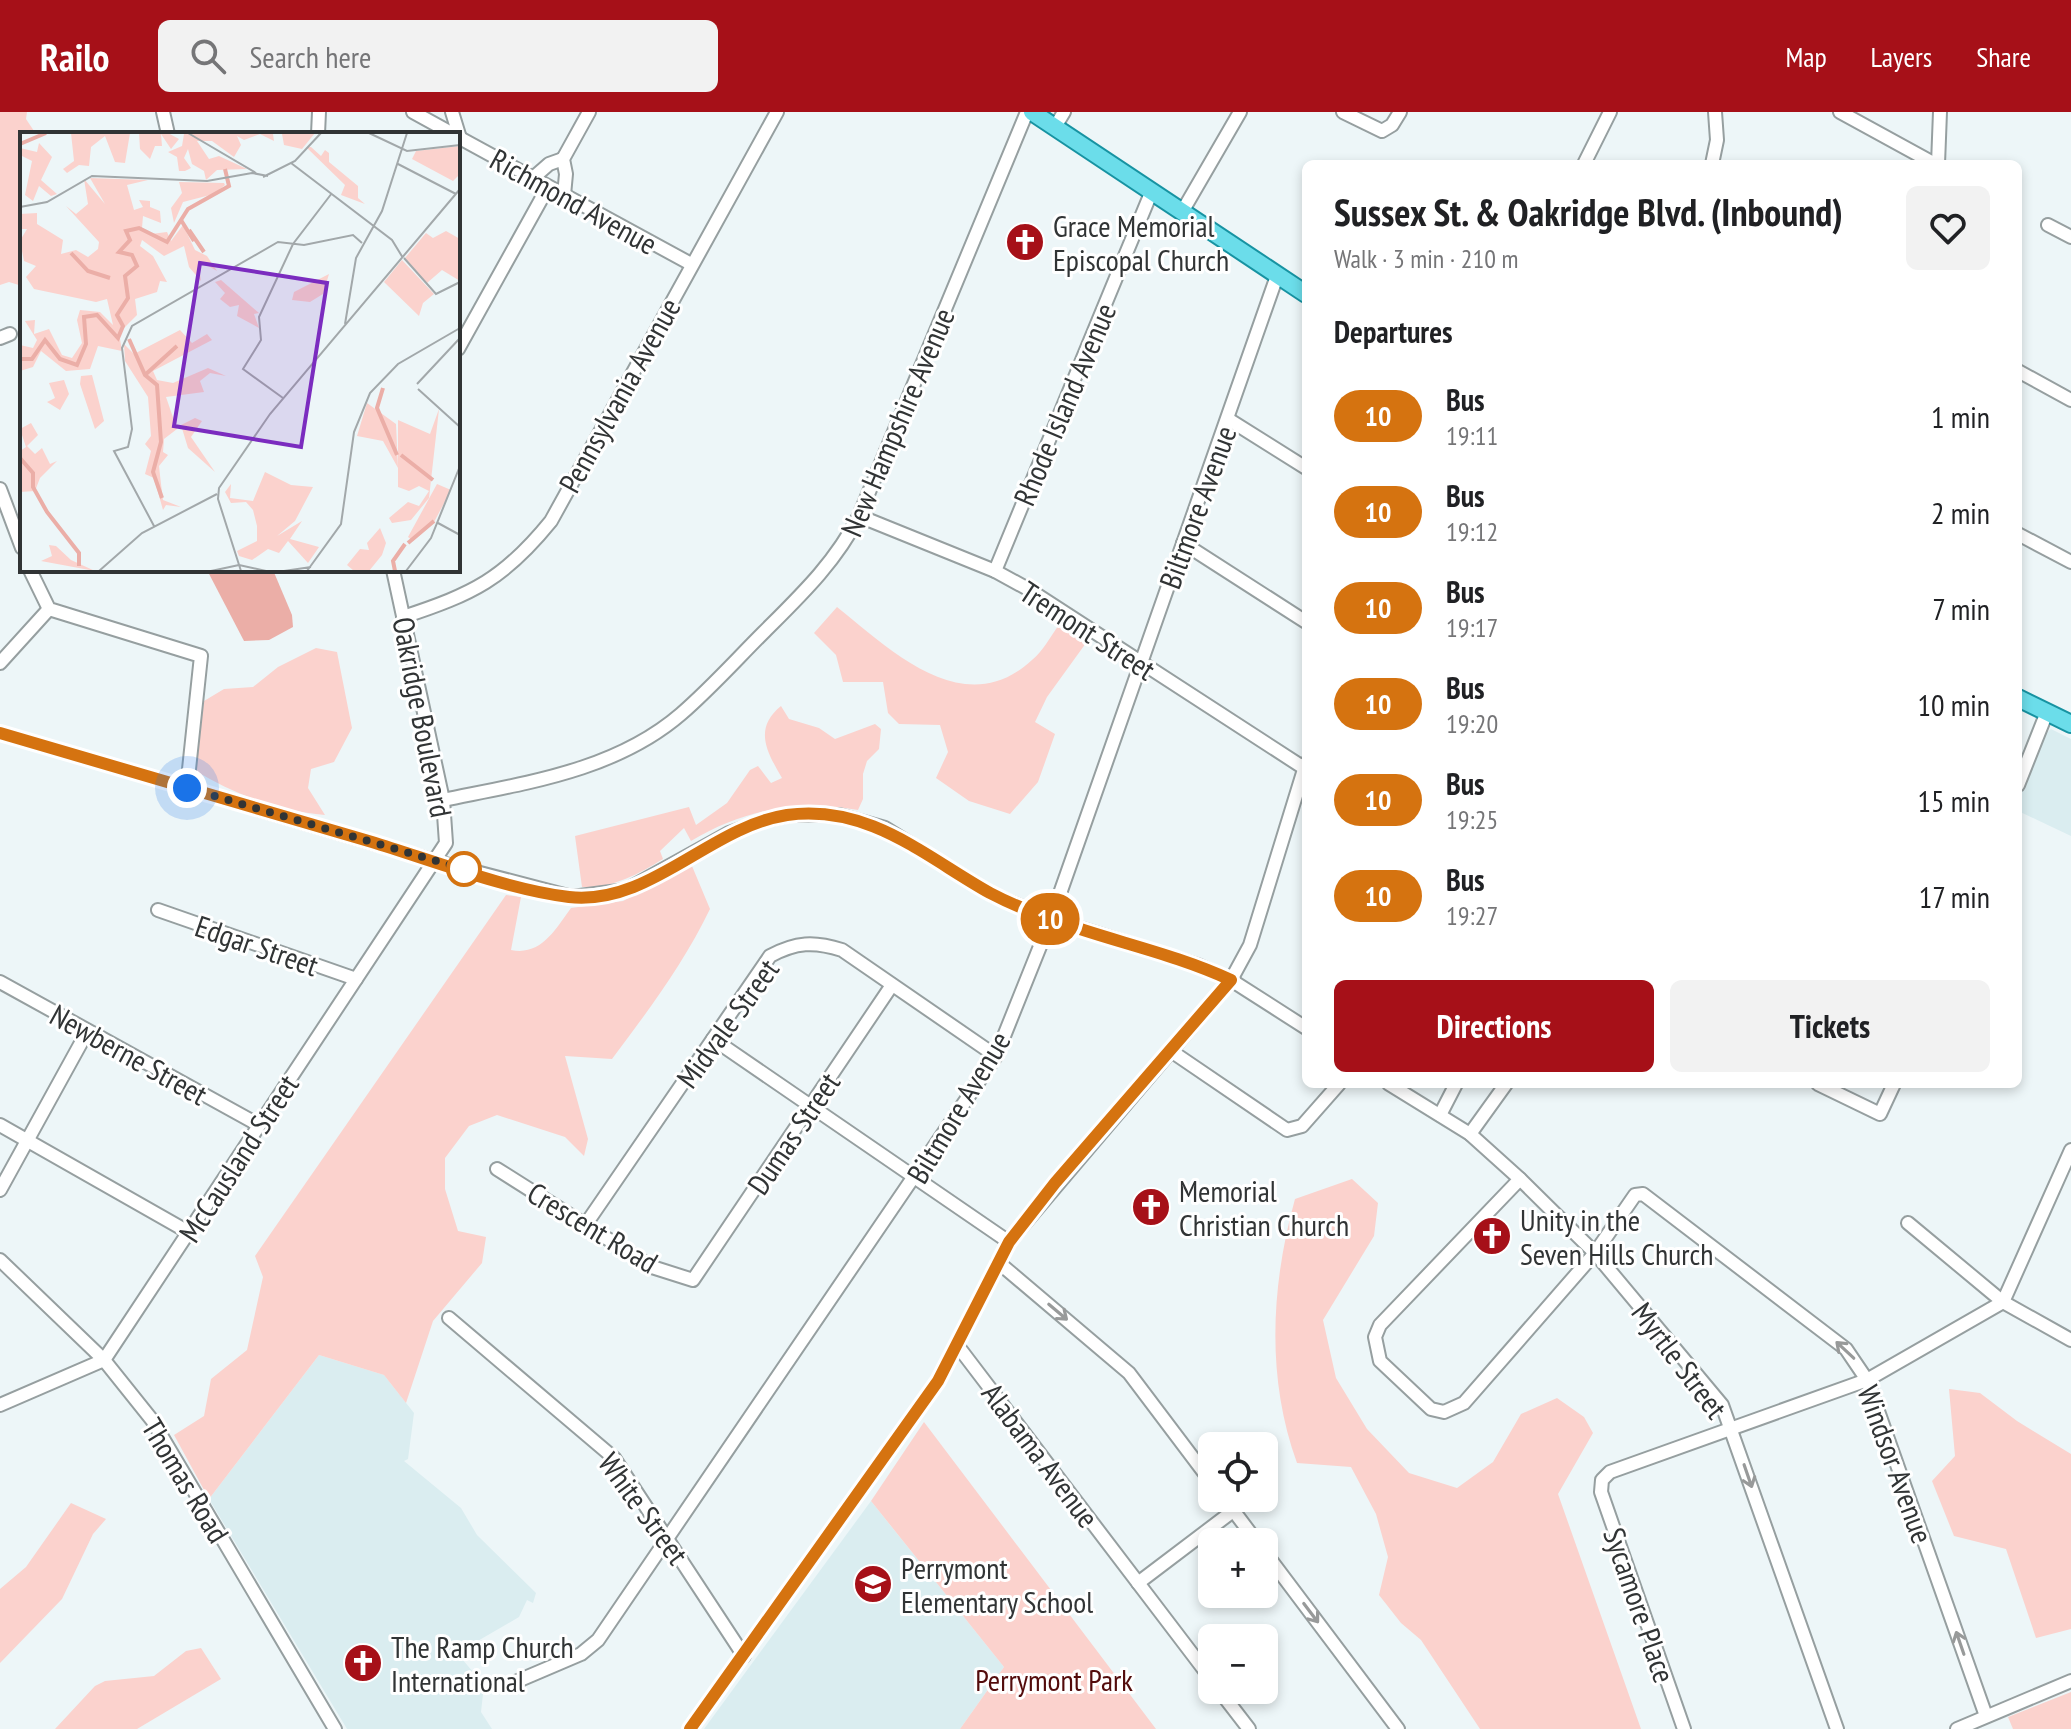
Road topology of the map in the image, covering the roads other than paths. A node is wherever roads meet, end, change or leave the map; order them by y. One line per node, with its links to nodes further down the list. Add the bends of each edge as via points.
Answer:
1 (163, 112): 16 (street)
2 (319, 112): 17 (street)
3 (413, 112): 18 (street, Richmond Avenue)
4 (452, 112): 19 (street)
5 (589, 112): 21 (street)
6 (777, 112): 33 (street, Pennsylvania Avenue)
7 (1030, 112): 15 (main road); 42 (street, New Hampshire Avenue)
8 (1240, 112): 30 (street)
9 (1343, 112): 10 (street, via 1382,131)
10 (1400, 112)
11 (1610, 112): 22 (street)
12 (1715, 112): 23 (street)
13 (1840, 112): 24 (street)
14 (1940, 112): 25 (street)
15 (1060, 119): 28 (main road)
16 (168, 132)
17 (318, 132)
18 (450, 132)
19 (456, 132)
20 (460, 138): 26 (street, Richmond Avenue)
21 (563, 159): 26 (street); 29 (street)
22 (1586, 160)
23 (1713, 160)
24 (1929, 160)
25 (1936, 160)
26 (533, 178): 27 (street, Richmond Avenue)
27 (548, 187): 29 (street, Richmond Avenue); 36 (street)
28 (1151, 193): 30 (main road); 47 (street, Rhode Island Avenue)
29 (564, 195): 33 (street, Richmond Avenue)
30 (1182, 212): 34 (main road)
31 (2048, 225): 32 (street)
32 (2071, 237)
33 (691, 264): 51 (street, Pennsylvania Avenue, via 541,532 522,556 465,596)
34 (1277, 276): 35 (main road); 39 (street, Biltmore Avenue)
35 (1302, 292)
36 (460, 345)
37 (2022, 373): 38 (street)
38 (2071, 400)
39 (1228, 419): 40 (street); 45 (street, Biltmore Avenue)
40 (1302, 465)
41 (0, 489): 44 (street)
42 (859, 516): 47 (street, Tremont Street); 63 (street, New Hampshire Avenue, via 844,547 819,577 679,715 627,749 567,774)
43 (2022, 536): 46 (street)
44 (20, 543)
45 (1183, 543): 52 (street); 54 (street, Biltmore Avenue)
46 (2071, 562)
47 (995, 571): 54 (street, Tremont Street)
48 (31, 572): 50 (street)
49 (393, 572): 51 (street, Oakridge Boulevard)
50 (49, 609): 53 (street); 62 (street, via 201,656)
51 (403, 617): 63 (street, Oakridge Boulevard)
52 (1302, 619)
53 (0, 663)
54 (1140, 665): 59 (street, Tremont Street); 66 (street, Biltmore Avenue)
55 (2022, 700): 56 (main road)
56 (2047, 712): 57 (main road); 60 (street)
57 (2071, 724)
58 (0, 733): 62 (street)
59 (1302, 764)
60 (2022, 775)
61 (1302, 776): 68 (street, via 1250,945)
62 (187, 788): 64 (street)
63 (443, 800): 64 (street, Oakridge Boulevard, via 446,843)
64 (434, 861): 66 (street, via 551,894 593,897 626,890 729,833 766,820 839,815 885,828 993,895); 67 (street, McCausland Street)
65 (158, 910): 67 (street, Edgar Street)
66 (1051, 919): 68 (street); 75 (street, Biltmore Avenue)
67 (356, 979): 85 (street, McCausland Street)
68 (1231, 980): 71 (street); 74 (street)
69 (0, 982): 72 (street, Newberne Street)
70 (892, 985): 73 (street, Midvale Street, via 842,950 817,942 789,945 770,956); 75 (street, Midvale Street); 82 (street, Dumas Street)
71 (1302, 1025)
72 (87, 1032): 85 (street, Newberne Street); 87 (street)
73 (713, 1039): 82 (street); 94 (street, Midvale Street)
74 (1171, 1051): 76 (street, via 1287,1130 1302,1126); 96 (street)
75 (996, 1056): 90 (street, Biltmore Avenue)
76 (1335, 1088)
77 (1396, 1088): 83 (street, Myrtle Street)
78 (1454, 1088): 83 (street)
79 (1503, 1088): 86 (street)
80 (1826, 1088): 81 (street, via 1880,1114)
81 (1892, 1088)
82 (812, 1106): 90 (street); 100 (street, Dumas Street)
83 (1440, 1115): 86 (street, Myrtle Street)
84 (0, 1125): 87 (street)
85 (259, 1125): 95 (street, McCausland Street)
86 (1470, 1134): 91 (street, Myrtle Street)
87 (27, 1140): 92 (street); 95 (street)
88 (2071, 1150): 101 (street)
89 (497, 1169): 94 (street, Crescent Road)
90 (915, 1179): 96 (street); 113 (street, Biltmore Avenue)
91 (1520, 1179): 97 (street, Myrtle Street); 97 (street, via 1380,1325 1375,1337 1380,1361 1431,1409 1456,1409)
92 (0, 1190)
93 (1908, 1223): 101 (street)
94 (586, 1224): 100 (street, Crescent Road, via 652,1267)
95 (190, 1233): 105 (street, McCausland Street)
96 (1009, 1242): 99 (street)
97 (1595, 1253): 106 (street, Windsor Avenue, one-way to 97, via 1846,1349 1643,1194 1635,1195); 108 (street, Myrtle Street, via 1722,1405)
98 (0, 1260): 105 (street, Thomas Road)
99 (998, 1262): 104 (street); 109 (street, one-way to 109, via 1129,1373)
100 (693, 1280)
101 (2003, 1302): 103 (street); 106 (street)
102 (449, 1318): 113 (street, White Street, via 614,1458)
103 (2071, 1340)
104 (957, 1345): 115 (street, Alabama Avenue); 116 (street, via 938,1381)
105 (104, 1360): 107 (street); 122 (street, Thomas Road, via 152,1420)
106 (1867, 1380): 108 (street); 121 (street, Windsor Avenue, one-way to 106)
107 (0, 1405)
108 (1732, 1429): 126 (street, Sycamore Place, via 1610,1472 1602,1480 1601,1492); 127 (street, Myrtle Street, one-way to 127)
109 (1198, 1464)
110 (1232, 1512): 115 (street)
111 (1234, 1512): 112 (street)
112 (1246, 1528)
113 (668, 1537): 116 (street, White Street); 119 (street, Biltmore Avenue, via 591,1649)
114 (1278, 1570): 125 (street, one-way to 125)
115 (1138, 1583): 117 (street, Alabama Avenue)
116 (744, 1656): 123 (street)
117 (1198, 1662)
118 (2071, 1681): 121 (street)
119 (506, 1686)
120 (1230, 1704): 124 (street)
121 (1986, 1716): 128 (street)
122 (331, 1728)
123 (690, 1729)
124 (1249, 1729)
125 (1398, 1729)
126 (1684, 1729)
127 (1837, 1729)
128 (1957, 1729)

